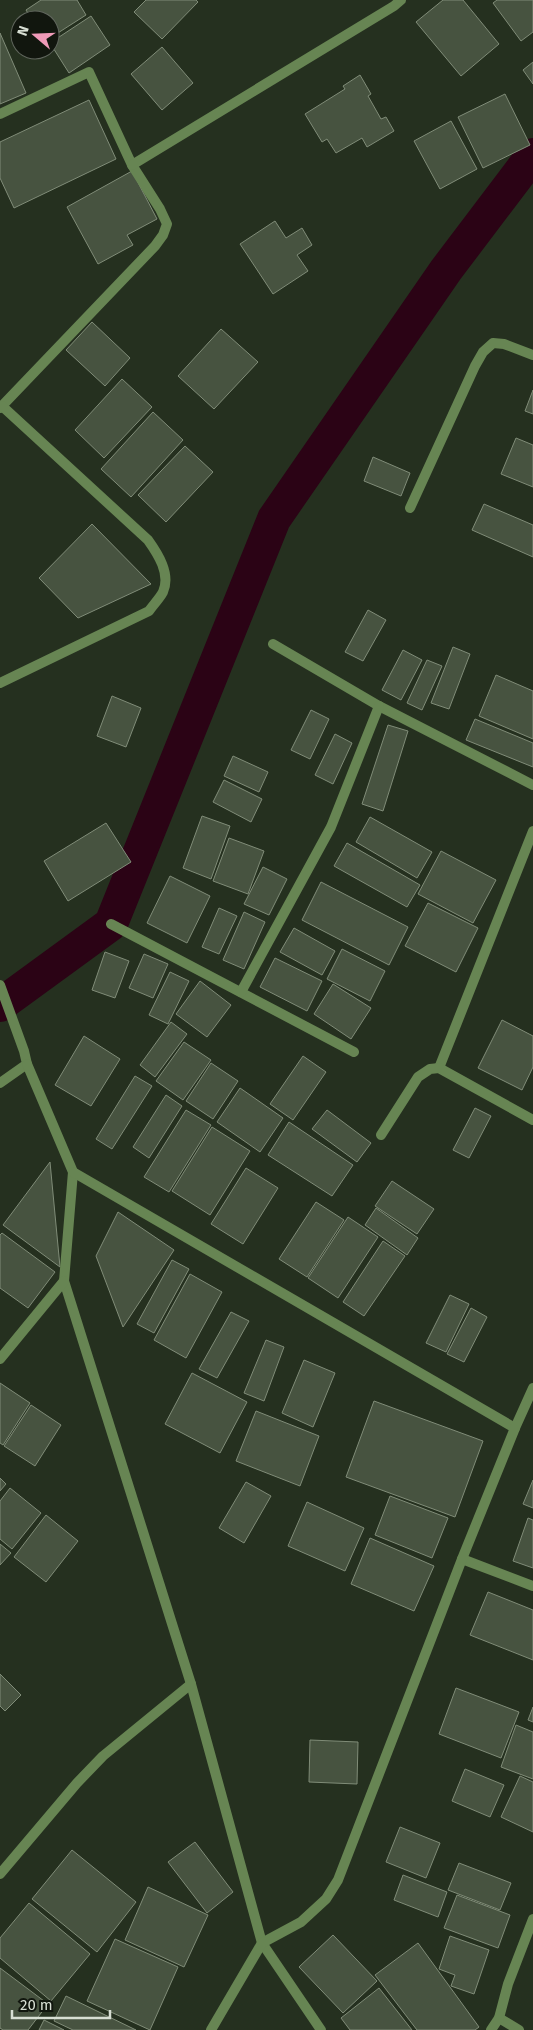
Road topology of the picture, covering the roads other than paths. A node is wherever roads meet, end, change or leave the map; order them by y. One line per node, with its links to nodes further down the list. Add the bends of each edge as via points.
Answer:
1 (401, 0): 3 (street)
2 (0, 114): 3 (street, via 89,72)
3 (132, 165): 5 (street, via 167,224 163,235)
4 (533, 355): 6 (street, via 499,343 493,343 483,352)
5 (1, 407): 8 (street, via 148,540 159,556 165,576 163,591 149,611)
6 (410, 508)
7 (273, 644): 9 (street)
8 (0, 683)
9 (379, 706): 10 (street); 14 (street, via 331,827)
10 (533, 785)
11 (533, 831): 17 (street)
12 (110, 924): 14 (street)
13 (0, 985): 16 (street)
14 (241, 992): 15 (street)
15 (354, 1052)
16 (27, 1064): 18 (street); 21 (street)
17 (439, 1068): 19 (street); 20 (street, via 430,1069 418,1077)
18 (0, 1083)
19 (533, 1120)
20 (381, 1134)
21 (73, 1172): 22 (street); 25 (street)
22 (64, 1282): 23 (street); 28 (street)
23 (0, 1359)
24 (533, 1388): 25 (street)
25 (515, 1428): 26 (street)
26 (462, 1558): 27 (street); 31 (street, via 338,1880 326,1899 307,1916)
27 (533, 1586)
28 (191, 1684): 29 (street, via 103,1756); 31 (street)
29 (0, 1874)
30 (533, 1919): 32 (street, via 508,1984)
31 (262, 1943): 33 (street); 34 (street)
32 (499, 2018): 35 (street); 36 (street)
33 (211, 2030)
34 (320, 2030)
35 (491, 2030)
36 (519, 2030)

